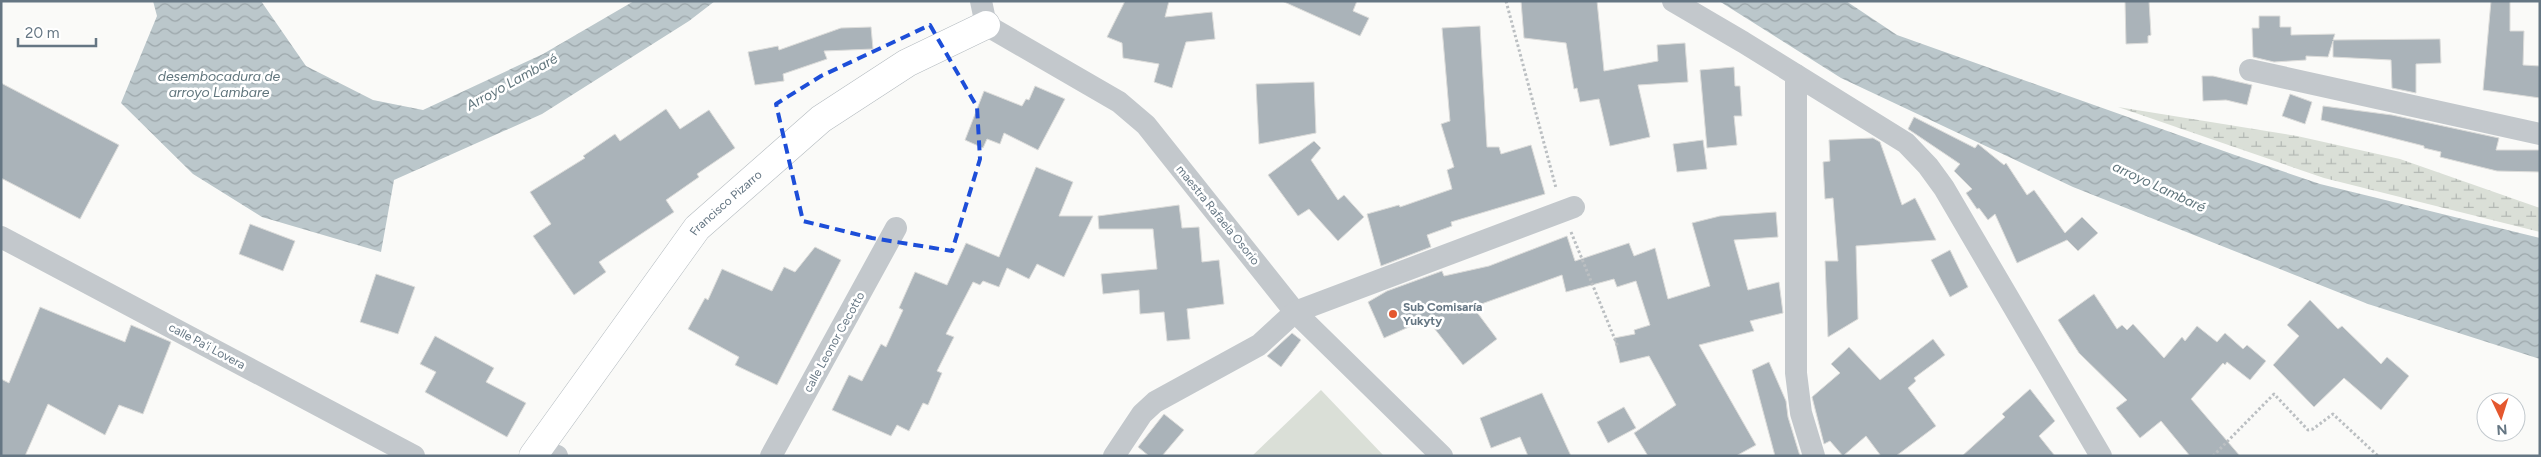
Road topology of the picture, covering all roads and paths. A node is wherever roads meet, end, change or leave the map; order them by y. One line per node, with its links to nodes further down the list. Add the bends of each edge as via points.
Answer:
1 (1506, 1): 7 (path, via 1518,52)
2 (1673, 1): 5 (street)
3 (984, 13): 10 (street, maestra Rafaela Osorio, via 1119,102 1146,125); 12 (street, Francisco Pizarro, via 821,119 697,228)
4 (2250, 70): 6 (street)
5 (1796, 75): 17 (street, via 1796,373 1801,414); 18 (street, via 1906,143 1928,166)
6 (2540, 134)
7 (1568, 209): 10 (street); 11 (path)
8 (896, 228): 14 (street, calle Leonor Cecotto)
9 (1, 237): 13 (street, calle Pa'i Lovera)
10 (1296, 312): 15 (street, via 1259,345 1156,402 1142,414); 16 (street, maestra Rafaela Osorio)
11 (1618, 347)
12 (542, 454)
13 (414, 456)
14 (771, 456)
15 (1114, 456)
16 (1442, 456)
17 (1814, 456)
18 (2101, 456)
19 (2213, 456): 20 (path, via 2274,394 2308,430 2332,414)
20 (2378, 456)

